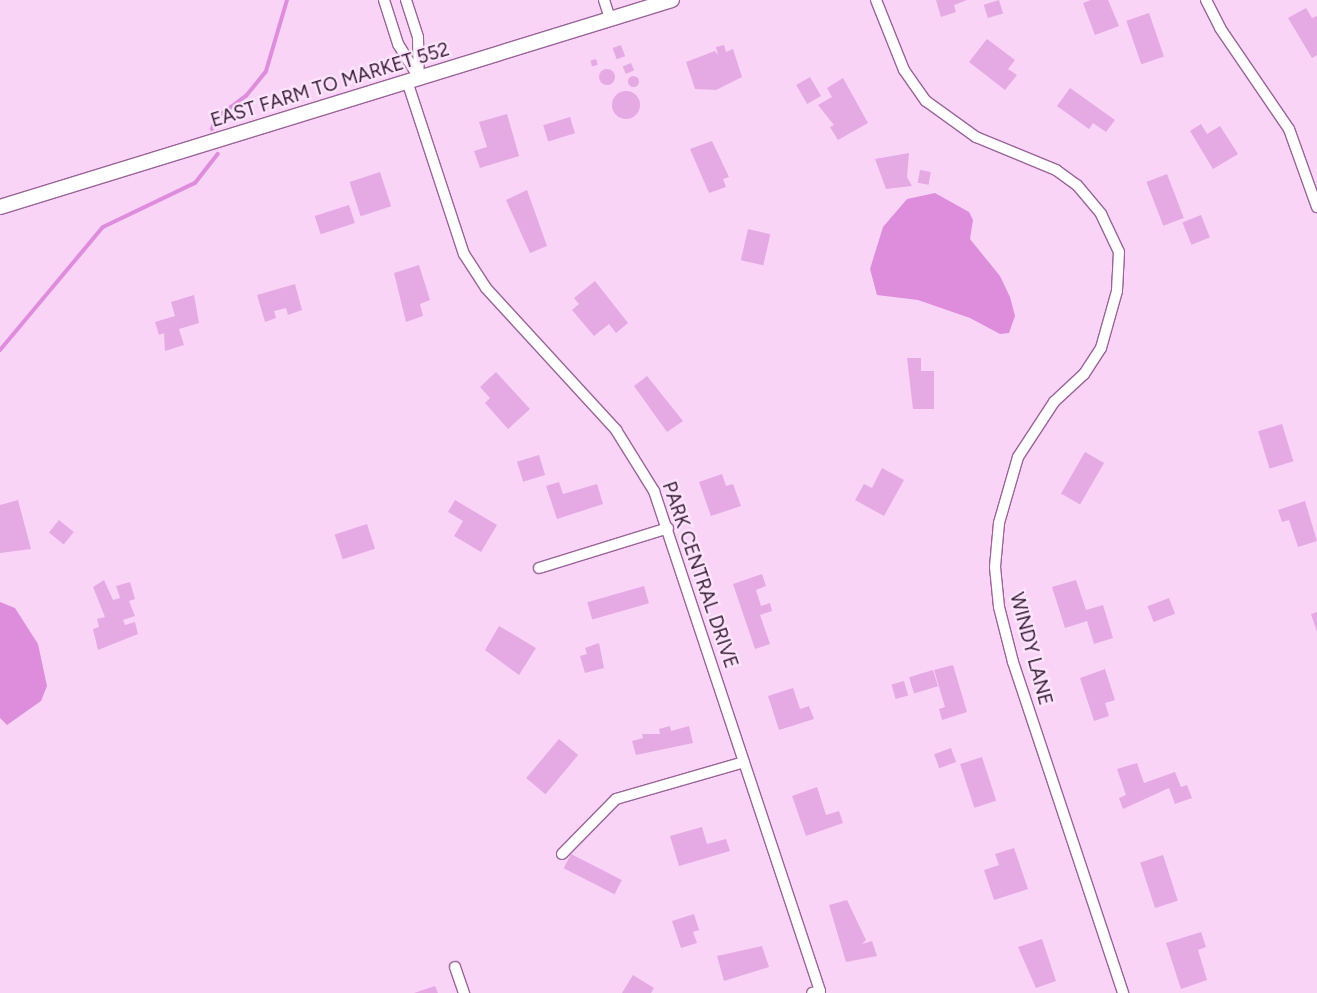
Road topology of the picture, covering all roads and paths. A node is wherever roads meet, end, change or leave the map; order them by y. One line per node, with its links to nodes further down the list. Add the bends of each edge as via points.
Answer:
1 (384, 0): 8 (street)
2 (406, 0): 8 (street, via 418,37)
3 (604, 0): 7 (street)
4 (672, 0): 7 (main road, EAST FARM TO MARKET 552)
5 (876, 0): 18 (street, WINDY LANE, via 904,70 926,101 976,138 1056,170 1077,185 1101,214 1119,252 1117,291 1102,348 1084,374 1054,402 1018,457 999,523 995,567 999,607 1013,662)
6 (1206, 0): 10 (street, via 1220,28 1289,129)
7 (610, 19): 8 (main road, EAST FARM TO MARKET 552)
8 (413, 79): 9 (main road, EAST FARM TO MARKET 552); 11 (street, PARK CENTRAL DRIVE, via 464,254 486,288 616,430 649,483)
9 (0, 207)
10 (1317, 207)
11 (668, 528): 12 (street); 13 (street, PARK CENTRAL DRIVE)
12 (539, 568)
13 (744, 762): 14 (street, via 616,799); 16 (street, PARK CENTRAL DRIVE)
14 (562, 854)
15 (455, 967): 17 (street)
16 (816, 992)
17 (464, 993)
18 (1123, 993)

